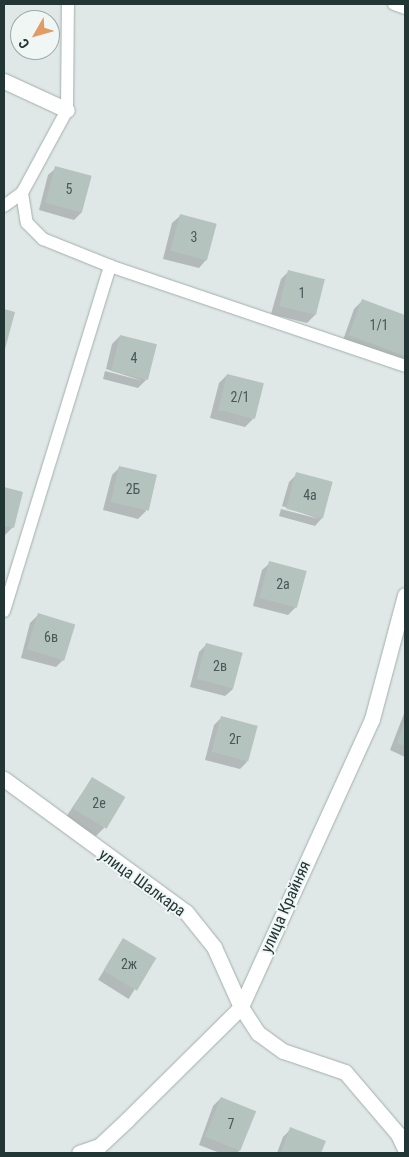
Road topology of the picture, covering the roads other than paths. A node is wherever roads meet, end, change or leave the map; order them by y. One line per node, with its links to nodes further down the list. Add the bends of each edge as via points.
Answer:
1 (68, 4): 5 (lane)
2 (394, 4): 3 (lane)
3 (405, 8)
4 (4, 81): 5 (street)
5 (67, 110): 6 (lane)
6 (22, 193): 7 (lane); 8 (lane, via 26,223 43,239)
7 (4, 206)
8 (110, 266): 9 (lane); 11 (lane)
9 (405, 366)
10 (405, 595): 13 (street, улица Крайняя, via 372,719)
11 (4, 611)
12 (4, 779): 13 (street, улица Шалкара, via 186,912 214,947)
13 (241, 1007): 14 (street, via 258,1033 284,1051 345,1072 398,1134); 15 (street, via 127,1120 98,1146)
14 (405, 1149)
15 (79, 1153)

